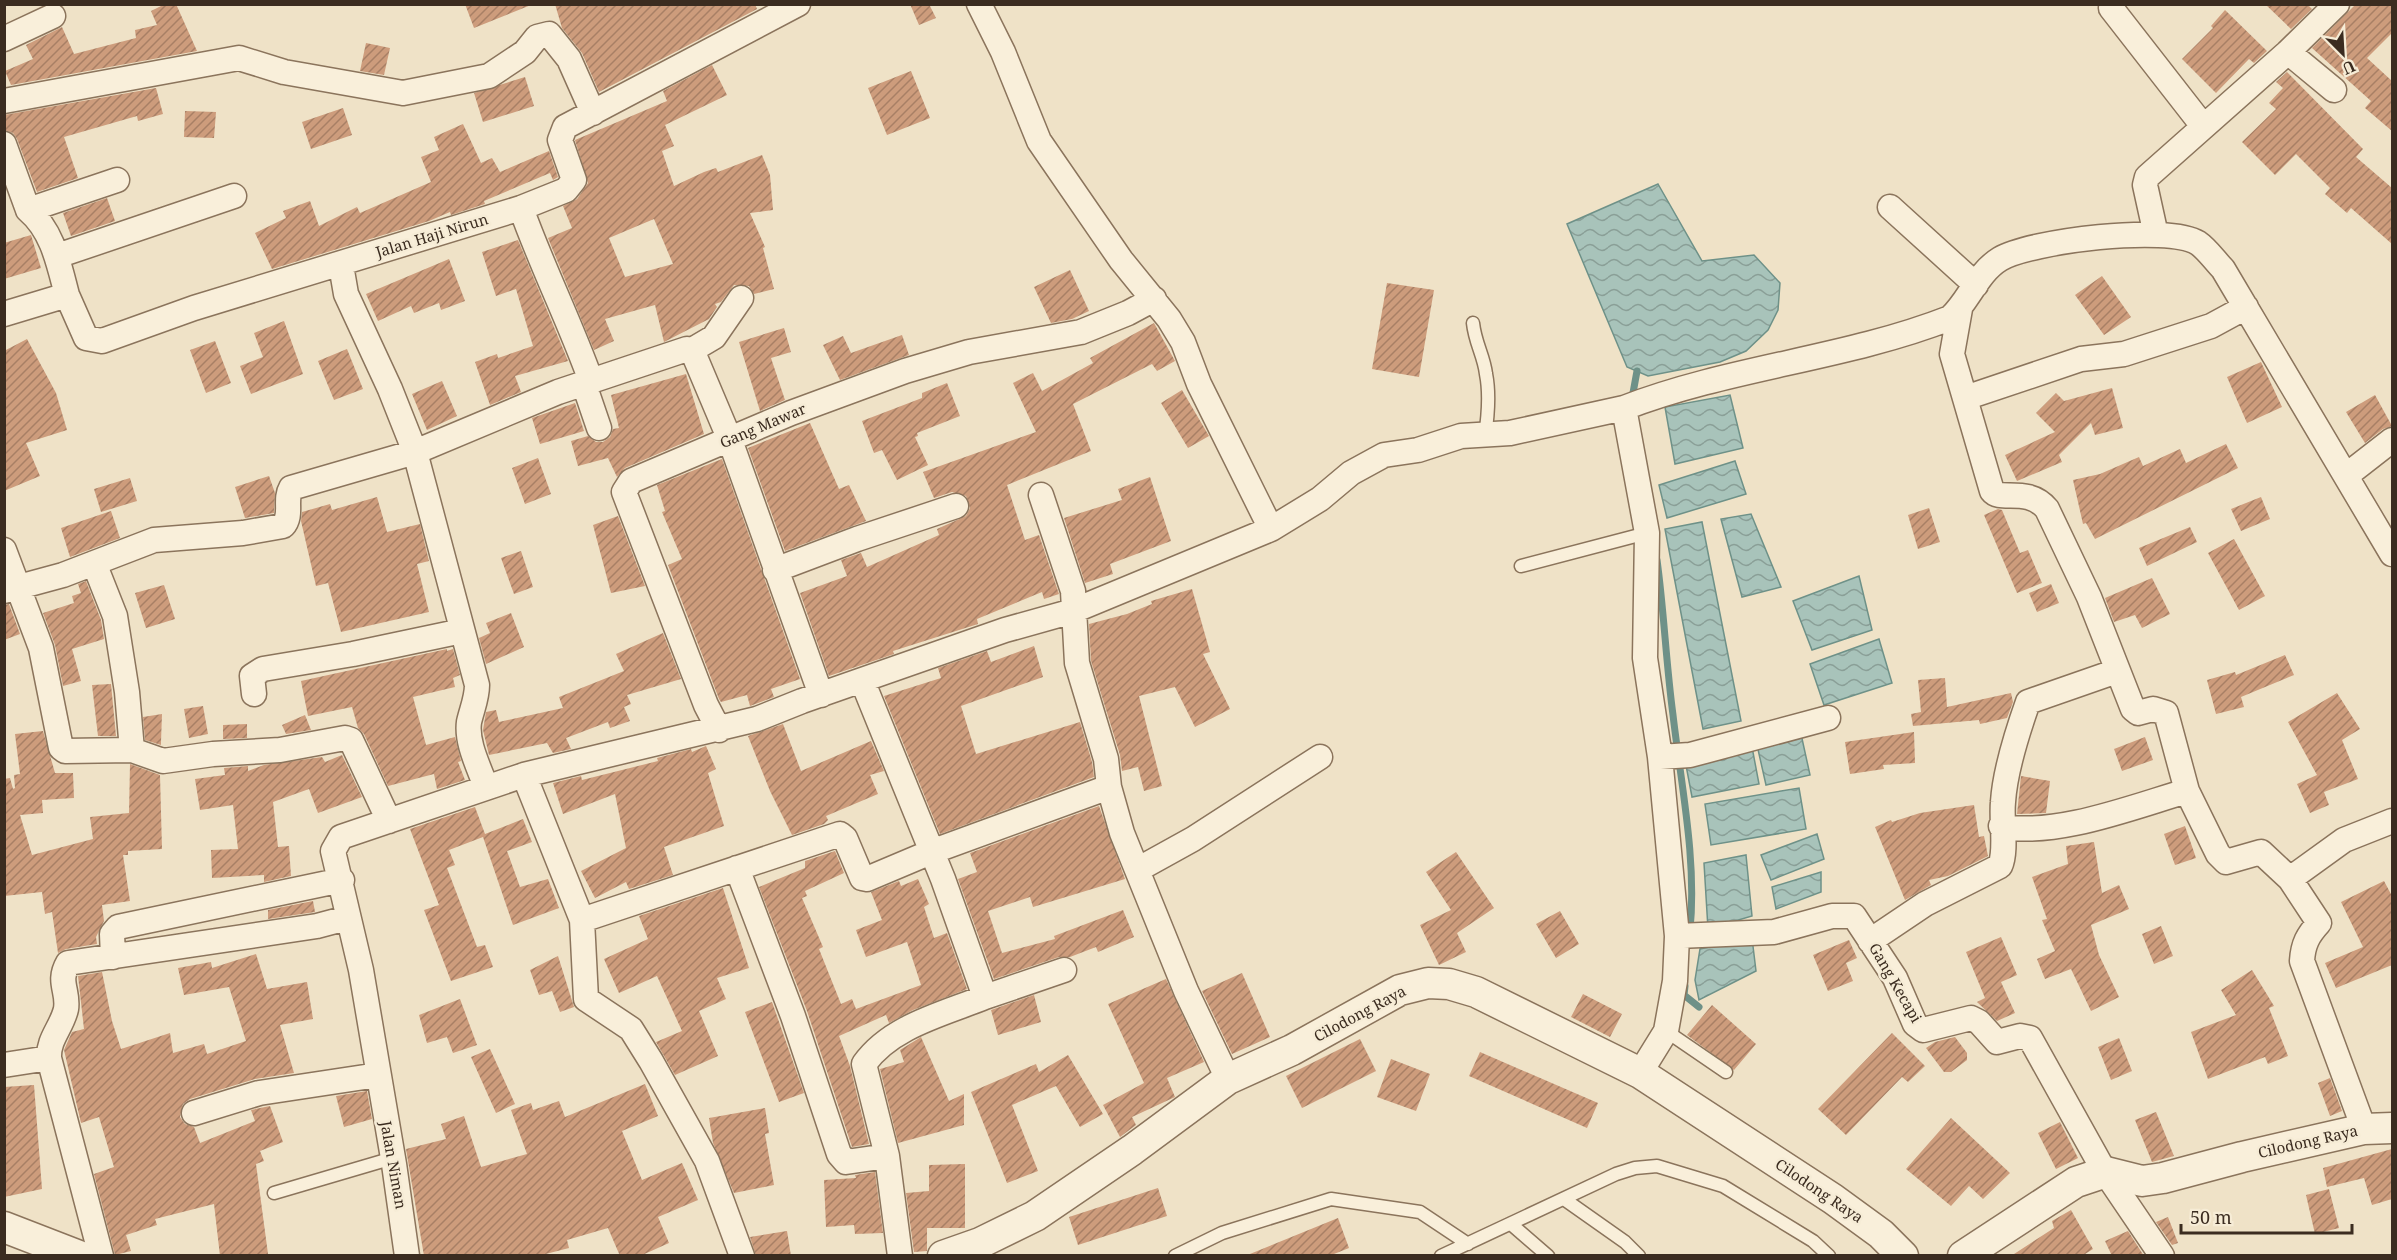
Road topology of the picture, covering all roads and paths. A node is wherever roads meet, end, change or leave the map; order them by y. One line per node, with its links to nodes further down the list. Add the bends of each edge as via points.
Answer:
1 (798, 4): 10 (street, Jalan Haji Nirun)
2 (979, 4): 24 (street, via 1039,141 1121,260)
3 (2337, 4): 7 (street)
4 (2111, 8): 11 (street)
5 (53, 16): 6 (street)
6 (4, 39)
7 (2288, 51): 8 (street); 11 (street)
8 (2334, 90)
9 (4, 101): 10 (street, via 239,58 284,72 403,93 489,76 525,52 537,37 549,34 569,59)
10 (593, 113): 16 (street, Jalan Haji Nirun, via 561,132 572,185)
11 (2203, 126): 18 (street, via 2147,177 2145,185)
12 (4, 144): 17 (street)
13 (117, 180): 17 (street)
14 (234, 195): 19 (street)
15 (1890, 207): 21 (street)
16 (521, 208): 20 (street, Jalan Haji Nirun); 30 (street, via 570,322)
17 (28, 210): 19 (street, via 41,222)
18 (2156, 235): 21 (street, via 2042,244 2017,250 1998,260); 25 (street, via 2197,242 2223,269)
19 (57, 256): 22 (street)
20 (341, 265): 22 (street, Jalan Haji Nirun, via 194,308 102,341 86,338); 37 (street, via 346,294)
21 (1976, 285): 26 (street)
22 (67, 295): 27 (street)
23 (741, 298): 29 (street, via 714,336)
24 (1154, 299): 36 (street, Gang Mawar, via 1081,332 969,352 905,371 791,412); 41 (street, via 1184,342 1199,384)
25 (2246, 307): 31 (street, via 2211,326 2124,354 2081,359); 38 (street)
26 (1960, 309): 31 (street, via 1952,354); 32 (street, Jalan Niman, via 1935,324 1716,379)
27 (4, 314)
28 (1473, 323): 34 (lane, via 1486,373)
29 (692, 350): 30 (street, via 667,354); 36 (street)
30 (588, 382): 33 (street); 37 (street)
31 (1965, 398): 51 (street, via 1992,491 2000,495 2027,495 2048,509 2089,597)
32 (1624, 408): 34 (street, Jalan Niman); 42 (street)
33 (599, 428)
34 (1485, 436): 41 (street, Jalan Niman, via 1461,436 1418,450 1384,455 1351,473 1320,499)
35 (2392, 440): 38 (street)
36 (729, 441): 47 (street); 56 (street, Gang Mawar, via 645,473 624,492)
37 (415, 452): 45 (street, via 291,488 284,526 154,540); 50 (street)
38 (2347, 475): 44 (street)
39 (1041, 495): 49 (street, via 1073,591)
40 (956, 507): 47 (street)
41 (1271, 529): 49 (street, Jalan Niman)
42 (1647, 533): 46 (lane); 59 (street, via 1645,658)
43 (4, 550): 48 (street)
44 (2392, 554)
45 (94, 563): 48 (street); 57 (street, via 115,616)
46 (1521, 566)
47 (775, 570): 54 (street)
48 (12, 588): 57 (street, via 40,648 61,748 69,753)
49 (1073, 611): 52 (street, Jalan Niman, via 1005,630); 62 (street, via 1077,663 1106,759)
50 (462, 631): 53 (street, via 263,669 252,676); 61 (street, via 477,685 469,723 470,742)
51 (2117, 671): 63 (street, via 2133,709 2138,713 2153,709 2166,713); 66 (street, via 2028,702 2003,798)
52 (862, 680): 54 (street, Jalan Niman); 67 (street)
53 (254, 694)
54 (821, 695): 56 (street, Jalan Niman)
55 (1828, 718): 59 (street)
56 (719, 730): 60 (street, Jalan Niman)
57 (132, 750): 64 (street, via 163,761 280,750 345,738 351,740)
58 (1320, 757): 69 (street, via 1193,839)
59 (1671, 757): 74 (street)
60 (524, 775): 61 (street, Jalan Niman); 73 (street)
61 (486, 787): 64 (street, Jalan Niman)
62 (1109, 787): 67 (street); 69 (street)
63 (2187, 791): 66 (street, via 2104,816 2041,828); 70 (street, via 2218,854 2226,862 2261,852)
64 (389, 821): 71 (street, Jalan Niman, via 341,837 333,851)
65 (2392, 821): 70 (street, via 2344,840)
66 (2001, 826): 75 (street, via 2000,866 1925,904)
67 (931, 852): 68 (street, via 864,879 840,834); 78 (street)
68 (737, 868): 73 (street); 88 (street, via 793,1016 839,1154 853,1163)
69 (1137, 870): 85 (street, via 1198,1019)
70 (2290, 879): 87 (street, via 2319,922 2308,935 2302,961)
71 (342, 880): 72 (street, Jalan Niman); 76 (street, via 118,927 112,934)
72 (347, 918): 76 (street); 84 (street, Jalan Niman)
73 (582, 920): 99 (street, via 586,999 631,1029 651,1061 707,1161)
74 (1687, 935): 75 (street, Gang Kecapi, via 1774,932 1832,916 1854,916); 79 (street)
75 (1870, 940): 90 (street, Gang Kecapi, via 1895,978 1915,1024 1923,1030 1971,1018 1997,1042 2020,1035 2030,1038)
76 (113, 957): 80 (street, via 68,963 62,974 66,1008 48,1048)
77 (1064, 970): 78 (street)
78 (985, 997): 88 (street, via 898,1033 876,1047 864,1064)
79 (1666, 1031): 82 (lane); 83 (street)
80 (49, 1058): 81 (street); 97 (street)
81 (4, 1065)
82 (1726, 1072)
83 (1640, 1073): 85 (street, Cilodong Raya, via 1476,992 1428,983 1400,990 1292,1050); 107 (street, Cilodong Raya, via 1856,1215)
84 (378, 1075): 86 (street, via 259,1093); 89 (street, Jalan Niman)
85 (1228, 1079): 101 (street, Cilodong Raya, via 1035,1216)
86 (194, 1113)
87 (2378, 1129): 90 (street, Cilodong Raya, via 2242,1157 2163,1179 2142,1181)
88 (887, 1156): 100 (street)
89 (393, 1158): 91 (lane); 98 (street, Jalan Niman)
90 (2106, 1172): 108 (street, via 2068,1187); 109 (street)
91 (274, 1193)
92 (1564, 1199): 93 (lane); 105 (lane); 106 (lane, via 1616,1174 1658,1166 1724,1186 1813,1241)
93 (1511, 1224): 95 (lane); 104 (lane)
94 (4, 1227): 96 (street)
95 (1468, 1244): 102 (lane, via 1420,1212 1331,1199 1222,1233); 103 (lane)
96 (79, 1256)
97 (101, 1256)
98 (407, 1256)
99 (742, 1256)
100 (900, 1256)
101 (943, 1256)
102 (1175, 1256)
103 (1441, 1256)
104 (1548, 1256)
105 (1639, 1256)
106 (1829, 1256)
107 (1903, 1256)
108 (1964, 1256)
109 (2162, 1256)

